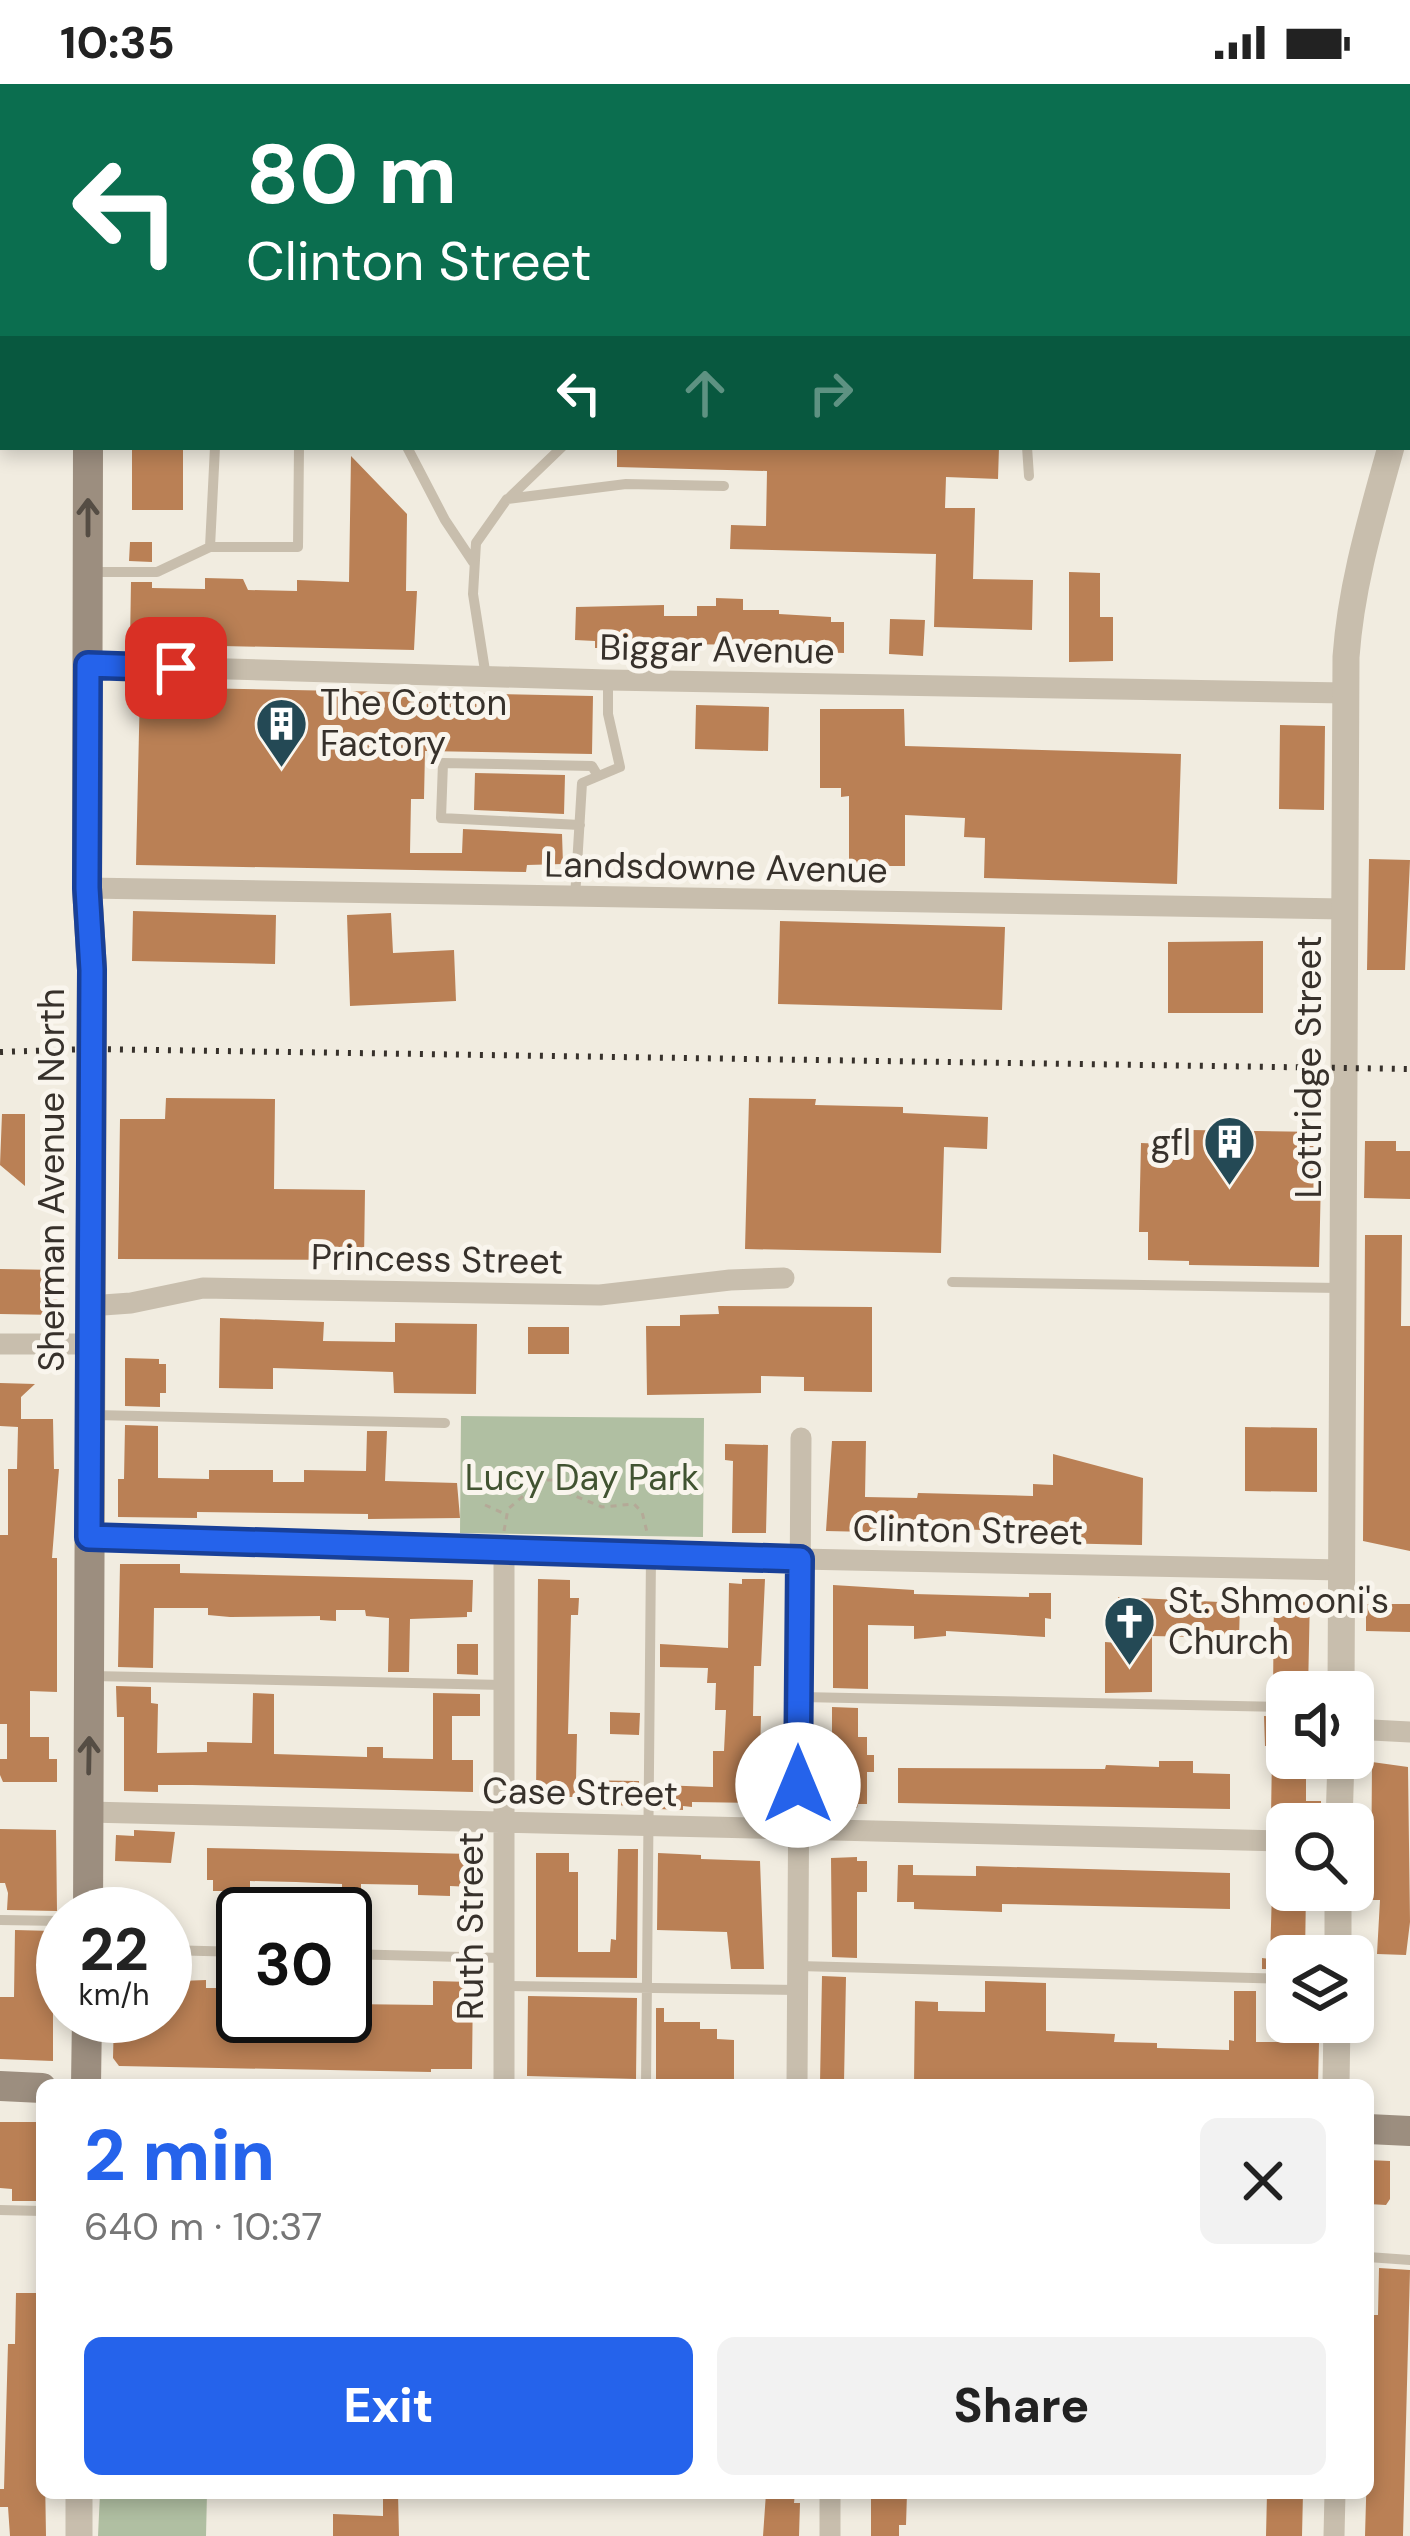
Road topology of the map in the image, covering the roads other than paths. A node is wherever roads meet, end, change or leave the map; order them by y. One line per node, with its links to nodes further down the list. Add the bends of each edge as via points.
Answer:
1 (88, 450): 13 (main road, Sherman Avenue North, one-way to 1)
2 (215, 450): 11 (lane)
3 (299, 450): 11 (lane, via 298,547)
4 (409, 450): 12 (lane)
5 (559, 450): 10 (lane)
6 (1027, 450): 8 (lane)
7 (1389, 450): 17 (street, Lottridge Street, via 1349,619)
8 (1029, 476)
9 (724, 486): 10 (lane, via 626,484)
10 (507, 500): 12 (lane, via 476,543)
11 (210, 547): 13 (lane, via 158,572)
12 (475, 565): 15 (lane)
13 (88, 572): 14 (main road, Sherman Avenue North)
14 (88, 665): 15 (street, Biggar Avenue); 20 (main road, Sherman Avenue North)
15 (486, 677): 16 (street, Biggar Avenue)
16 (608, 680): 17 (street, Biggar Avenue); 18 (lane, via 620,767)
17 (1346, 693): 22 (street, Lottridge Street)
18 (598, 776): 19 (lane, via 582,782); 19 (lane, via 592,766 443,763 441,818)
19 (580, 825): 21 (lane)
20 (87, 888): 21 (street, Landsdowne Avenue); 26 (main road, Sherman Avenue North)
21 (575, 898): 22 (street, Landsdowne Avenue)
22 (1344, 909): 25 (street, Lottridge Street)
23 (784, 1278): 26 (street, Princess Street, via 600,1295 203,1288)
24 (952, 1282): 25 (lane)
25 (1343, 1288): 36 (street, Lottridge Street)
26 (89, 1306): 28 (main road, Sherman Avenue North)
27 (0, 1344): 28 (street)
28 (89, 1344): 29 (main road, Sherman Avenue North)
29 (89, 1415): 30 (lane); 32 (main road, Sherman Avenue North)
30 (446, 1424)
31 (801, 1438): 35 (street)
32 (89, 1537): 33 (street, Clinton Street); 38 (main road, Sherman Avenue North)
33 (504, 1550): 34 (street, Clinton Street); 39 (street, Ruth Street)
34 (651, 1555): 35 (street, Clinton Street); 46 (lane)
35 (800, 1559): 36 (street, Clinton Street); 40 (street)
36 (1341, 1570): 37 (street, Lottridge Street)
37 (1341, 1671)
38 (90, 1676): 39 (lane); 44 (main road, Sherman Avenue North, one-way to 38)
39 (503, 1684): 45 (street, Ruth Street)
40 (798, 1696): 41 (lane); 47 (street)
41 (1266, 1707)
42 (1374, 1730): 43 (street)
43 (1410, 1732)
44 (88, 1812): 45 (street, Case Street); 49 (main road, Sherman Avenue North)
45 (503, 1823): 46 (street, Case Street); 53 (street, Ruth Street)
46 (648, 1826): 47 (street, Case Street); 57 (lane)
47 (798, 1830): 48 (street, Case Street); 54 (street)
48 (1266, 1841)
49 (88, 1887)
50 (0, 1920): 51 (lane)
51 (36, 1921)
52 (372, 1955): 53 (lane)
53 (502, 1958): 56 (street, Ruth Street)
54 (798, 1966): 55 (lane); 58 (street)
55 (1266, 1977)
56 (502, 1986): 57 (lane); 62 (street, Ruth Street)
57 (647, 1988): 58 (lane); 63 (lane)
58 (797, 1990): 64 (street)
59 (87, 2043): 61 (main road)
60 (1337, 2043): 65 (street)
61 (86, 2079)
62 (504, 2079)
63 (646, 2079)
64 (797, 2079)
65 (1336, 2079)
66 (0, 2086): 67 (main road)
67 (36, 2088)
68 (1374, 2129): 69 (main road)
69 (1410, 2131)
70 (0, 2210): 71 (lane)
71 (36, 2211)
72 (1374, 2258): 73 (lane)
73 (1410, 2260)
74 (79, 2499): 77 (street)
75 (830, 2499): 78 (street)
76 (1335, 2499): 79 (street)
77 (79, 2536)
78 (830, 2536)
79 (1334, 2536)

